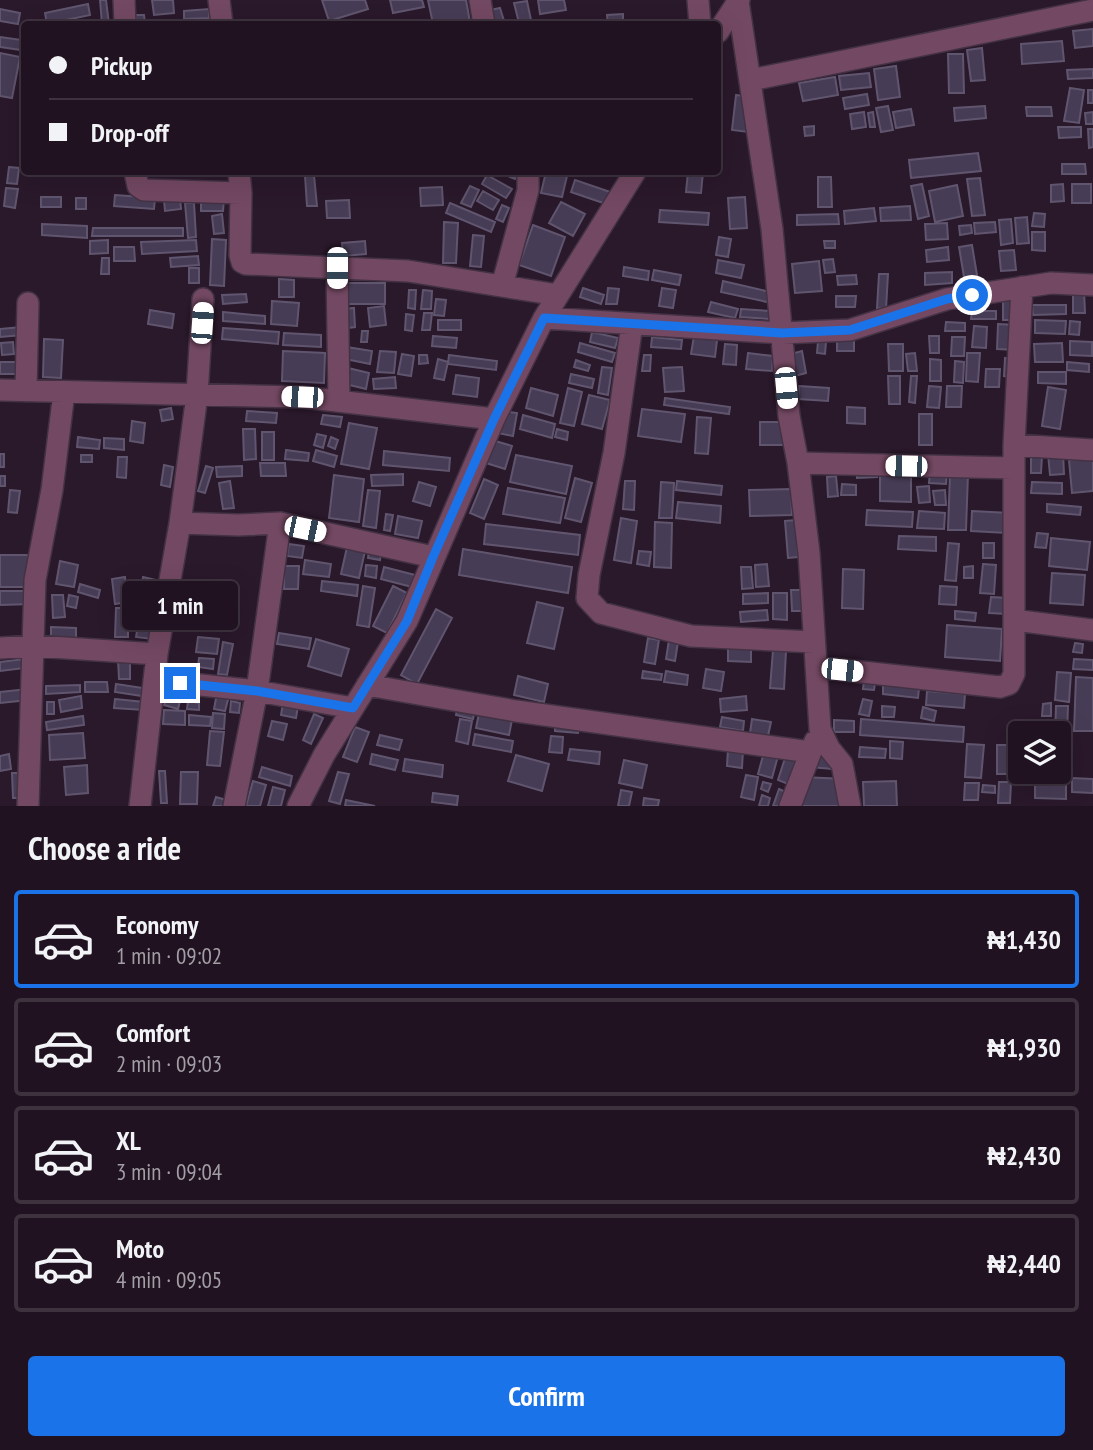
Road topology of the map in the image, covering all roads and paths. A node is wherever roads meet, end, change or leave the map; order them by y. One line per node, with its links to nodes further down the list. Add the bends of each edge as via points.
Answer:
1 (124, 0): 7 (street)
2 (219, 0): 8 (street)
3 (480, 0): 9 (street)
4 (698, 0): 10 (street)
5 (739, 0): 11 (street); 12 (street)
6 (1093, 10): 12 (street)
7 (125, 21)
8 (222, 21)
9 (484, 21)
10 (700, 21)
11 (721, 27)
12 (751, 80): 26 (street)
13 (136, 175): 16 (street, via 144,190)
14 (528, 175): 19 (street)
15 (633, 175): 21 (street)
16 (240, 182): 17 (street, via 242,262)
17 (337, 268): 19 (street, via 408,271); 31 (street)
18 (1093, 285): 20 (street)
19 (502, 286): 21 (street)
20 (1022, 287): 26 (street, via 947,299 850,330); 33 (street)
21 (558, 295): 24 (street)
22 (203, 299): 30 (street)
23 (28, 303): 28 (street)
24 (544, 318): 25 (street); 32 (street)
25 (632, 324): 26 (street); 42 (street, via 587,598 601,612 691,636)
26 (782, 333): 35 (street)
27 (0, 390): 28 (street)
28 (26, 391): 29 (street)
29 (64, 392): 30 (street); 43 (street, via 35,580)
30 (197, 395): 31 (street); 37 (street)
31 (339, 401): 32 (street)
32 (494, 419): 39 (street)
33 (1014, 445): 34 (street); 36 (street)
34 (1093, 450)
35 (798, 463): 36 (street); 42 (street)
36 (1014, 468): 40 (street)
37 (180, 523): 38 (street); 45 (street)
38 (280, 523): 39 (street); 49 (street)
39 (433, 557): 48 (street, via 407,621)
40 (1014, 620): 41 (street); 46 (street, via 1014,674 1009,684 1000,687)
41 (1093, 630)
42 (814, 642): 46 (street)
43 (35, 646): 44 (street); 45 (street); 53 (street)
44 (0, 648)
45 (157, 654): 47 (street)
46 (816, 667): 51 (street)
47 (154, 680): 49 (street); 54 (street)
48 (367, 685): 50 (street); 52 (street)
49 (257, 691): 50 (street); 55 (street)
50 (353, 708): 56 (street)
51 (820, 729): 52 (street); 58 (street, via 842,764)
52 (810, 752): 57 (street)
53 (28, 806)
54 (140, 806)
55 (234, 806)
56 (298, 806)
57 (790, 806)
58 (850, 806)

